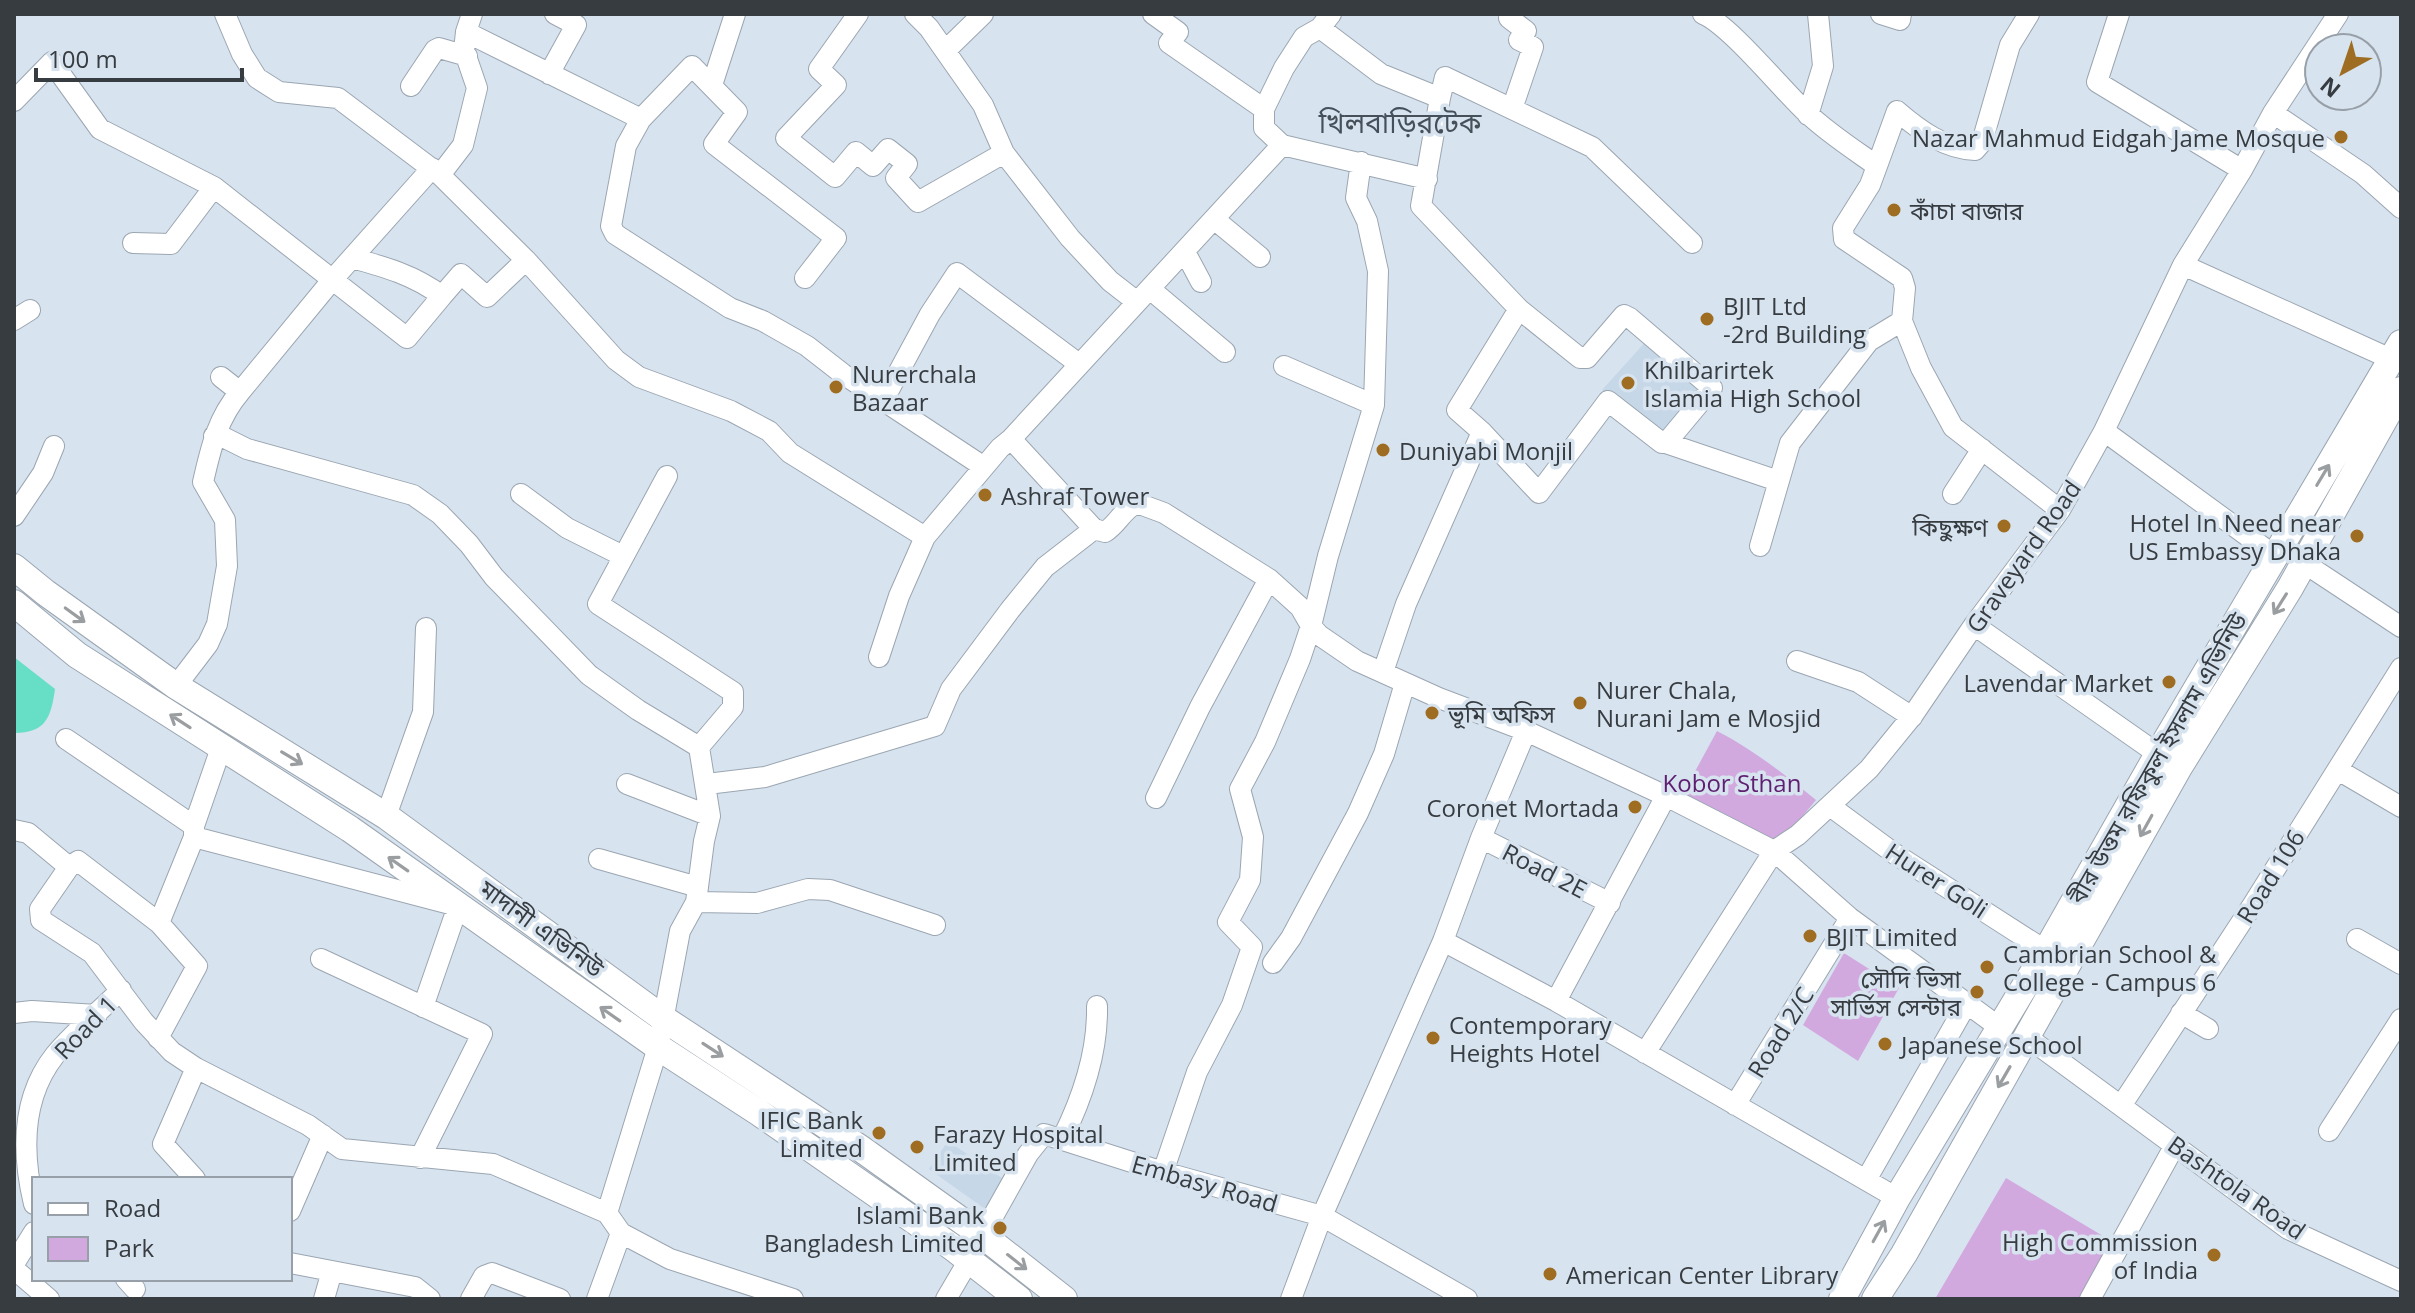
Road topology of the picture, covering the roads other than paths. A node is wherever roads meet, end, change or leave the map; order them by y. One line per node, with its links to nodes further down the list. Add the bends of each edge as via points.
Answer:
1 (225, 14): 36 (street, via 257,78 279,92 338,98)
2 (555, 14): 16 (street)
3 (735, 14): 22 (street)
4 (858, 14): 32 (street, via 819,69 836,85 786,138 835,177 856,152 873,166 888,149 907,164 896,178 918,202)
5 (915, 14): 19 (street)
6 (983, 14): 19 (street)
7 (1153, 14): 26 (street, via 1178,32 1169,43)
8 (1511, 14): 27 (street, via 1509,18 1526,31 1519,40 1533,47)
9 (1703, 14): 29 (street)
10 (1818, 14): 29 (street, via 1823,66)
11 (1881, 14): 12 (street, via 1900,20)
12 (1901, 14)
13 (2029, 14): 34 (street, via 2010,45 1982,142 1975,150 1928,135 1897,111)
14 (2119, 14): 35 (street, via 2097,82)
15 (2338, 14): 28 (street, Graveyard Road)
16 (579, 20): 21 (street)
17 (1326, 21): 24 (street, via 1381,74); 26 (street, via 1304,37)
18 (469, 23): 20 (street); 21 (street)
19 (946, 50): 32 (street, via 983,105)
20 (467, 56): 23 (street, via 435,50); 36 (street, via 477,88 471,117 463,145)
21 (549, 74): 30 (street)
22 (712, 85): 30 (street, via 692,66); 48 (street, via 737,112 714,144 836,238)
23 (411, 86)
24 (1440, 98): 27 (street, via 1445,77); 37 (street)
25 (14, 101): 38 (street, via 52,62 100,129)
26 (1264, 109): 31 (street, via 1264,128)
27 (1512, 109): 42 (street, via 1592,147)
28 (2273, 113): 35 (street, Graveyard Road); 39 (street, via 2363,174)
29 (1808, 115): 34 (street)
30 (641, 119): 62 (street, via 626,146 611,226 615,234 730,308 807,346)
31 (1282, 145): 33 (street); 40 (street)
32 (1004, 153): 52 (street, via 1110,281)
33 (1361, 162): 37 (street); 63 (street, via 1356,198 1378,271)
34 (1877, 166): 54 (street, via 1843,228 1844,239 1902,278)
35 (2242, 170): 47 (street, Graveyard Road)
36 (436, 172): 45 (street); 46 (street)
37 (1427, 179): 53 (street, via 1421,206)
38 (214, 187): 41 (street, via 171,244); 49 (street)
39 (2401, 208)
40 (1214, 219): 43 (street); 44 (street)
41 (133, 243)
42 (1692, 243)
43 (1185, 252): 50 (street); 52 (street)
44 (1260, 257)
45 (352, 258): 49 (street); 51 (street, via 401,271)
46 (526, 260): 51 (street, via 487,297 461,274); 79 (street, via 597,340 639,377 769,431 790,453)
47 (2183, 265): 55 (street); 64 (street, Graveyard Road)
48 (805, 278)
49 (333, 279): 51 (street, via 407,338); 61 (street)
50 (1201, 282)
51 (442, 296)
52 (1143, 296): 56 (street); 57 (street)
53 (1519, 309): 65 (street, via 1457,410); 68 (street, via 1580,358 1587,358 1624,315 1712,388)
54 (1902, 321): 70 (street, via 1953,427); 73 (street, via 1869,341 1826,394 1790,443)
55 (2396, 351): 82 (main road, বীর উত্তম রফিকুল ইসলাম এভিনিউ, one-way to 55)
56 (1225, 352)
57 (1079, 364): 62 (street, via 957,273); 67 (street)
58 (1284, 366): 63 (street)
59 (221, 377): 61 (street)
60 (2401, 390): 83 (main road, বীর উত্তম রফিকুল ইসলাম এভিনিউ)
61 (240, 392): 66 (street)
62 (884, 399): 71 (street)
63 (1374, 405): 89 (street)
64 (2104, 431): 77 (street, Graveyard Road); 82 (street)
65 (1482, 432): 68 (street, via 1539,493 1608,401); 94 (street, via 1406,604)
66 (214, 436): 96 (street, via 203,482 225,520 227,566 217,624); 100 (street, via 413,495 440,514 589,675)
67 (1011, 439): 71 (street); 78 (street)
68 (1666, 443): 73 (street)
69 (54, 446): 76 (street, via 43,473)
70 (1982, 449): 75 (street); 77 (street)
71 (984, 467): 79 (street)
72 (667, 476): 81 (street)
73 (1778, 481): 80 (street)
74 (521, 494): 81 (street, via 567,528)
75 (1953, 494)
76 (17, 505)
77 (2060, 510): 88 (street, Graveyard Road)
78 (1094, 529): 85 (street, via 1105,532 1130,506 1146,505); 105 (street, via 1045,567 1010,610 951,689 935,726 765,777)
79 (925, 537): 91 (street)
80 (1760, 546)
81 (623, 556): 100 (street, via 598,604 733,692 733,707)
82 (2275, 556): 102 (main road, বীর উত্তম রফিকুল ইসলাম এভিনিউ)
83 (2304, 563): 87 (street); 142 (main road, বীর উত্তম রফিকুল ইসলাম এভিনিউ, one-way to 142, via 2178,769)
84 (14, 567): 96 (main road, মাদানী এভিনিউ, one-way to 96)
85 (1269, 579): 89 (street, via 1300,607); 107 (street)
86 (14, 603): 101 (main road, মাদানী এভিনিউ, one-way to 86, via 77,655)
87 (2398, 618)
88 (1974, 625): 97 (street, Graveyard Road); 102 (street)
89 (1311, 626): 94 (street, via 1334,647); 154 (street, via 1279,711 1240,789 1253,837 1250,880 1228,922 1252,947 1232,1005 1197,1072)
90 (426, 628): 110 (street, via 423,712)
91 (879, 657)
92 (1797, 661): 97 (street, via 1858,682)
93 (2401, 668): 103 (street, Road 106)
94 (1383, 672): 95 (street)
95 (1405, 683): 98 (street); 128 (street, via 1384,754 1358,813)
96 (176, 686): 110 (main road, মাদানী এভিনিউ, one-way to 110)
97 (1912, 717): 108 (street, Graveyard Road)
98 (1526, 731): 106 (street); 114 (street)
99 (66, 739): 113 (street)
100 (699, 747): 105 (street)
101 (221, 748): 113 (street); 120 (main road, মাদানী এভিনিউ, one-way to 101, via 350,829)
102 (2158, 754): 126 (main road, বীর উত্তম রফিকুল ইসলাম এভিনিউ)
103 (2338, 770): 109 (street); 136 (street, Road 106)
104 (627, 784): 111 (street)
105 (707, 784): 111 (street)
106 (1666, 796): 115 (street); 119 (street)
107 (1156, 798)
108 (1830, 806): 115 (street, Graveyard Road); 126 (street, Hurer Goli)
109 (2401, 807)
110 (386, 816): 138 (main road, মাদানী এভিনিউ)
111 (710, 816): 118 (street)
112 (14, 830): 117 (street, via 28,833)
113 (194, 831): 120 (street); 122 (street)
114 (1481, 838): 119 (street, Road 2E); 125 (street)
115 (1774, 851): 121 (street); 145 (street, Graveyard Road)
116 (599, 859): 118 (street)
117 (69, 867): 122 (street, via 78,861); 130 (street, via 40,909 41,920 92,953)
118 (697, 894): 123 (street, via 757,903 808,889 830,890); 138 (street, via 680,931)
119 (1610, 903): 131 (street)
120 (458, 906): 134 (street); 144 (main road, মাদানী এভিনিউ, one-way to 120)
121 (1850, 918): 132 (street); 147 (street, Road 2/C)
122 (159, 923): 143 (street, via 197,966)
123 (935, 925)
124 (2357, 939): 129 (street)
125 (1443, 941): 131 (street); 161 (street)
126 (2046, 951): 140 (main road, বীর উত্তম রফিকুল ইসলাম এভিনিউ)
127 (321, 959): 134 (street)
128 (1273, 963)
129 (2401, 964)
130 (121, 990): 137 (street, Road 1); 143 (street)
131 (1556, 1001): 145 (street)
132 (1967, 1003): 140 (street); 156 (street)
133 (1097, 1006): 151 (street, via 1088,1077)
134 (423, 1007): 153 (street, via 482,1034)
135 (14, 1013): 137 (street)
136 (2181, 1013): 141 (street); 148 (street, Road 106)
137 (97, 1015): 157 (street, Road 1, via 53,1058 33,1096 25,1129)
138 (664, 1019): 144 (street); 164 (main road, মাদানী এভিনিউ, one-way to 164, via 821,1121)
139 (2401, 1019): 149 (street)
140 (1999, 1027): 158 (main road, বীর উত্তম রফিকুল ইসলাম এভিনিউ)
141 (2208, 1029)
142 (2027, 1037): 148 (street); 183 (main road, বীর উত্তম রফিকুল ইসলাম এভিনিউ, one-way to 183)
143 (158, 1038): 146 (street)
144 (658, 1047): 160 (street); 165 (main road, মাদানী এভিনিউ)
145 (1645, 1053): 147 (street)
146 (196, 1068): 150 (street); 155 (street, via 163,1144)
147 (1735, 1105): 156 (street)
148 (2121, 1106): 152 (street, Bashtola Road)
149 (2329, 1131)
150 (323, 1135): 153 (street, via 342,1149); 159 (street)
151 (1062, 1139): 154 (street, Embasy Road); 164 (street, via 1044,1134)
152 (2175, 1145): 169 (street, Bashtola Road, via 2288,1229); 184 (street)
153 (420, 1158): 160 (street, via 493,1164)
154 (1163, 1172): 161 (street, Embasy Road)
155 (193, 1177)
156 (1866, 1180): 158 (street)
157 (31, 1183)
158 (1897, 1198): 170 (main road, বীর উত্তম রফিকুল ইসলাম এভিনিউ, one-way to 158)
159 (292, 1206)
160 (607, 1213): 162 (street)
161 (1322, 1216): 181 (street); 182 (street, Embasy Road)
162 (621, 1233): 176 (street); 177 (street, via 670,1259)
163 (32, 1235): 167 (street)
164 (982, 1236): 180 (main road, মাদানী এভিনিউ, one-way to 180)
165 (969, 1260): 178 (street); 179 (main road, মাদানী এভিনিউ)
166 (292, 1263): 168 (street)
167 (14, 1266): 171 (street)
168 (332, 1271): 172 (street); 173 (street, via 415,1287)
169 (2401, 1281)
170 (1844, 1298)
171 (49, 1299)
172 (324, 1299)
173 (430, 1299)
174 (471, 1299): 175 (street, via 484,1276 492,1273)
175 (560, 1299)
176 (597, 1299)
177 (793, 1299)
178 (946, 1299)
179 (1019, 1299)
180 (1064, 1299)
181 (1291, 1299)
182 (1467, 1299)
183 (1875, 1299)
184 (2090, 1299)

